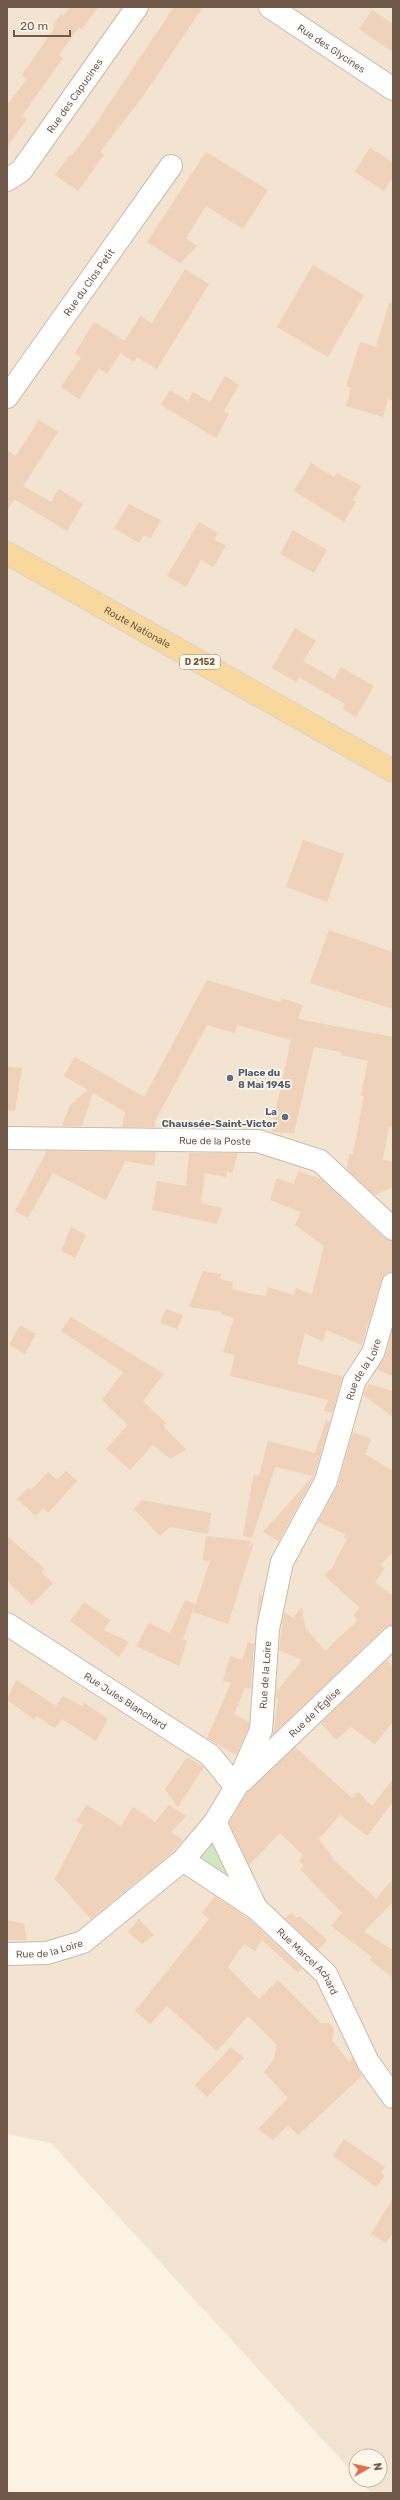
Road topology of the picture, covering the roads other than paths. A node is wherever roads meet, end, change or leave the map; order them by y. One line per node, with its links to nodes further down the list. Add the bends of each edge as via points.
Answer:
1 (137, 7): 5 (street, Rue des Capucines, via 20,171)
2 (270, 7): 3 (street, Rue des Glycines)
3 (393, 89)
4 (171, 166): 6 (street, Rue du Clos Petit)
5 (7, 180)
6 (7, 397)
7 (7, 553): 8 (main road, Route Nationale / D 2152)
8 (393, 771)
9 (7, 1138): 10 (street, Rue de la Poste, via 258,1141 320,1161)
10 (393, 1229)
11 (393, 1284): 14 (street, Rue de la Loire, via 373,1353 354,1382 326,1481 282,1562 268,1629 261,1730)
12 (7, 1624): 14 (street, Rue Jules Blanchard, via 210,1756)
13 (393, 1638): 14 (street, Rue de l'Église)
14 (236, 1786): 15 (street, Rue de la Loire)
15 (215, 1822): 16 (street, Rue de la Loire); 17 (street)
16 (184, 1860): 17 (street, Rue Marcel Achard); 18 (street, Rue de la Loire, via 83,1942 48,1953)
17 (257, 1909): 19 (street, Rue Marcel Achard, via 326,1974 368,2062)
18 (7, 1954)
19 (393, 2097)

